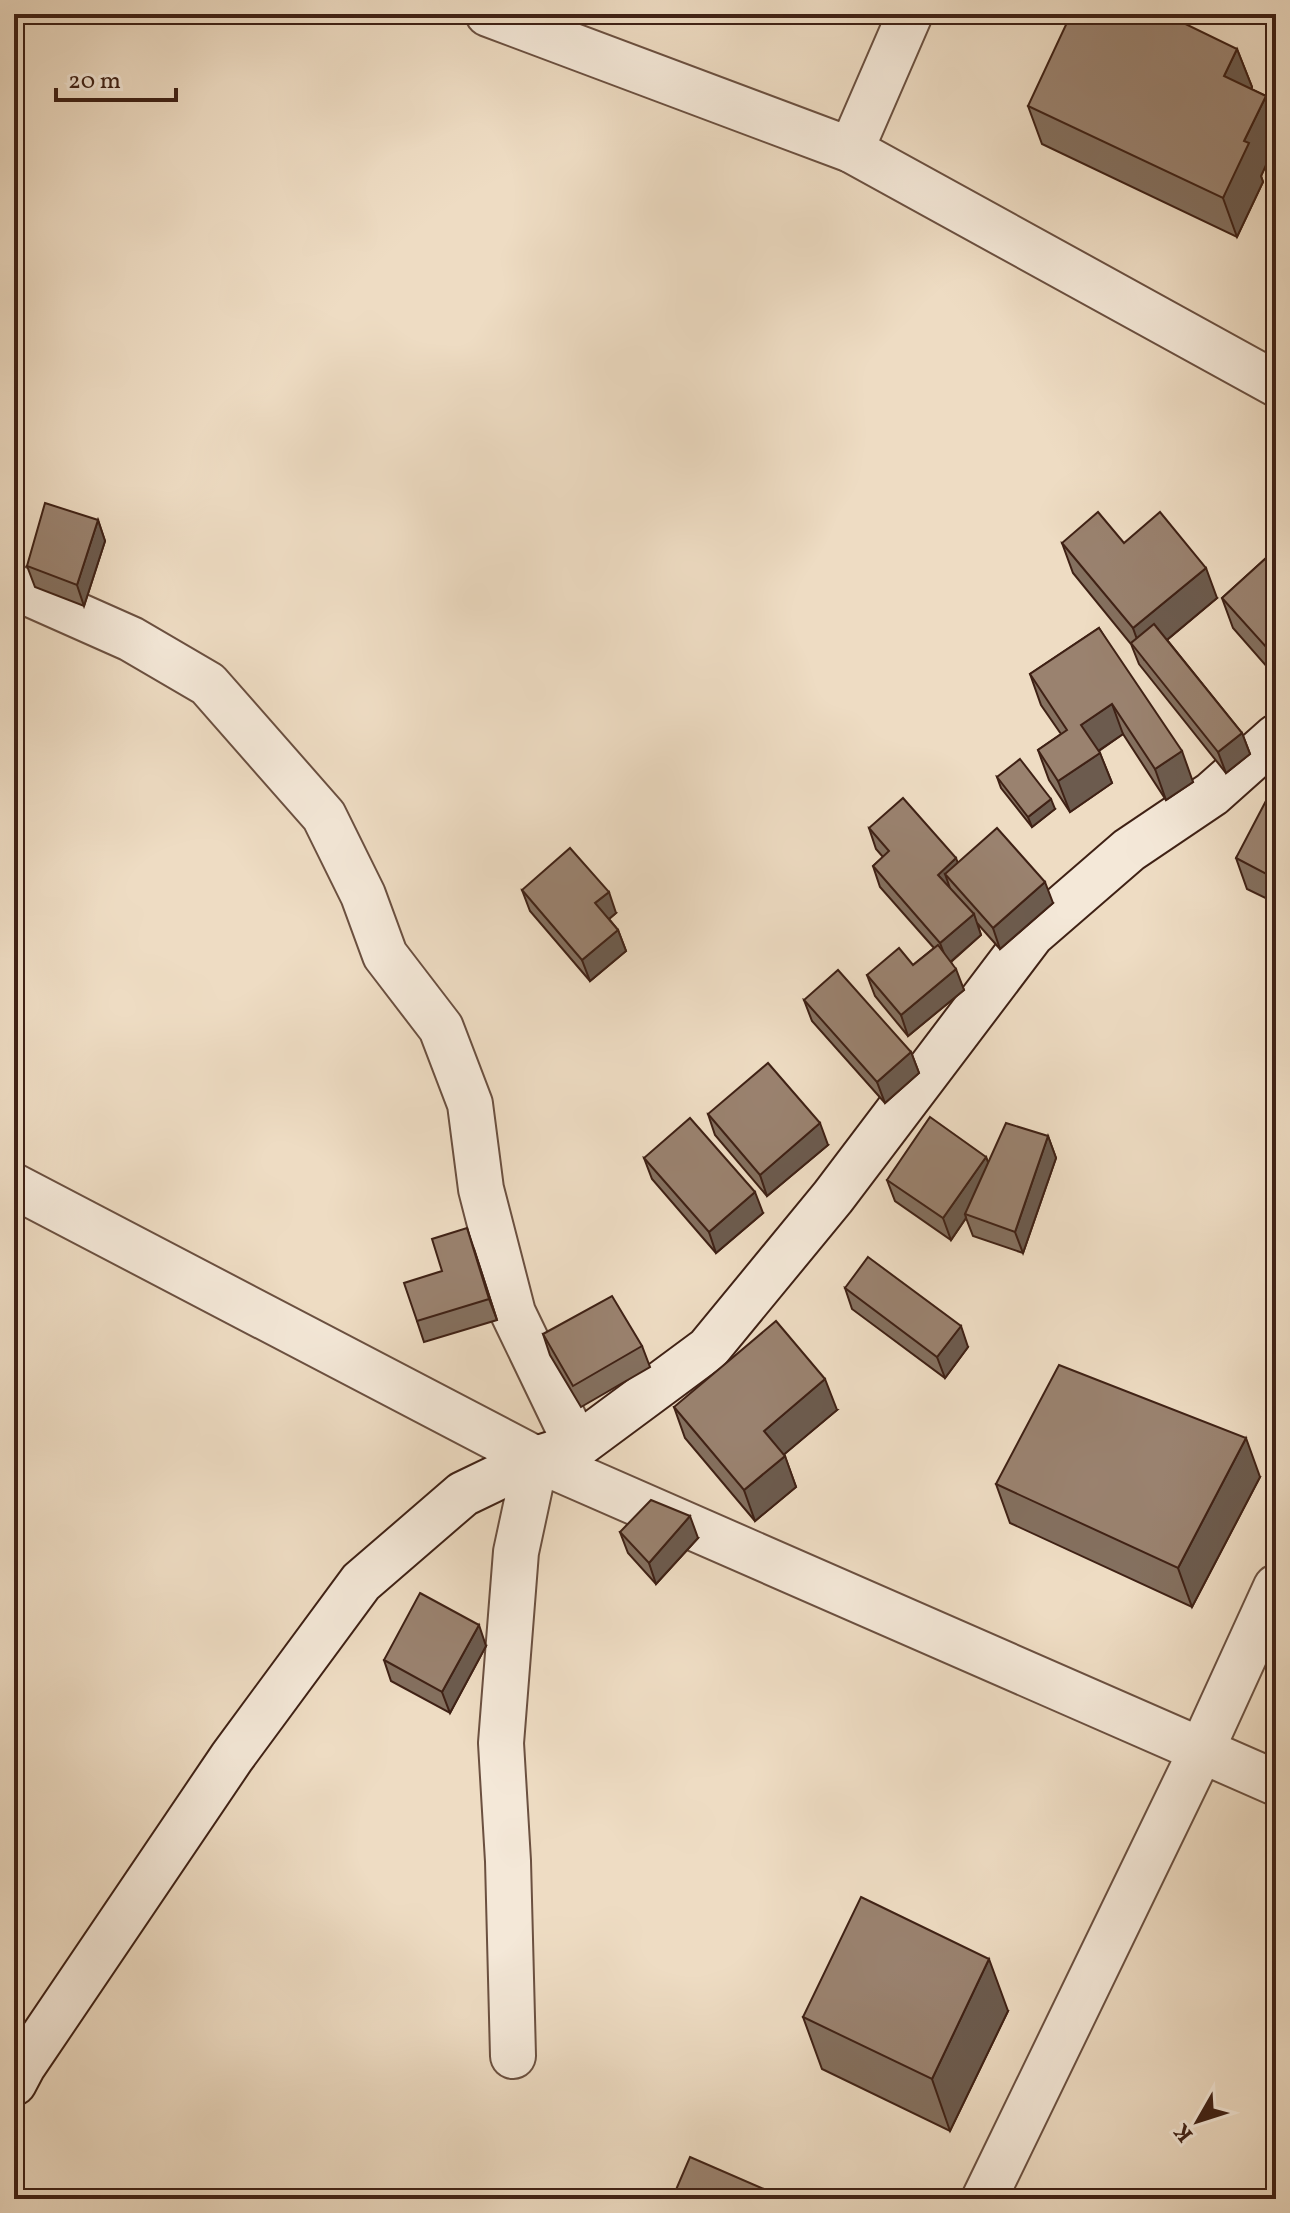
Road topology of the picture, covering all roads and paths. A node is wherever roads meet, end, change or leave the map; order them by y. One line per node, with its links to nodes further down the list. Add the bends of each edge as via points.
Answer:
1 (488, 14): 3 (street)
2 (910, 14): 3 (street)
3 (851, 150): 4 (street)
4 (1276, 384)
5 (14, 587): 8 (street, via 131,639 208,684 324,816 385,955 441,1028 470,1104 481,1189 513,1313)
6 (1276, 737): 8 (street, via 1212,794 1129,850 1032,934 833,1197 708,1349)
7 (14, 1186): 9 (street)
8 (577, 1446): 9 (street)
9 (536, 1459): 11 (street); 13 (street, via 516,1552 501,1743); 14 (street, via 463,1494 361,1582 232,1757)
10 (1276, 1587): 11 (street)
11 (1202, 1749): 12 (street); 15 (street)
12 (1276, 1783)
13 (513, 2056)
14 (14, 2083)
15 (984, 2199)

